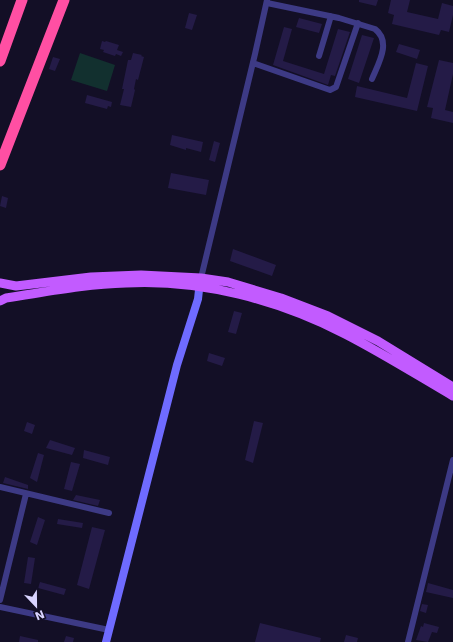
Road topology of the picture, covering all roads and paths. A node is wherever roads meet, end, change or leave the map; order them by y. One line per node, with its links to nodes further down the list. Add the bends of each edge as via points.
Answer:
1 (22, 0): 7 (highway)
2 (64, 0): 10 (highway)
3 (267, 2): 4 (street); 8 (street)
4 (331, 16): 5 (street); 6 (street)
5 (358, 23): 8 (street, via 341,75 333,89); 9 (street, via 375,29 383,38 384,46)
6 (319, 56)
7 (0, 61)
8 (253, 63): 12 (street)
9 (372, 79)
10 (0, 165)
11 (0, 283): 12 (main road, via 16,286 92,277 141,275)
12 (200, 283): 13 (main road, via 145,282 91,285); 14 (main road, via 228,282 328,316 378,341); 15 (main road, via 274,305 323,324 377,351); 22 (street, via 198,299 177,365)
13 (0, 301)
14 (453, 387)
15 (453, 396)
16 (453, 460): 24 (street)
17 (0, 487): 18 (street)
18 (26, 494): 19 (street); 20 (street)
19 (109, 513)
20 (0, 600)
21 (0, 607): 22 (street)
22 (109, 630): 23 (street)
23 (106, 642)
24 (408, 642)

